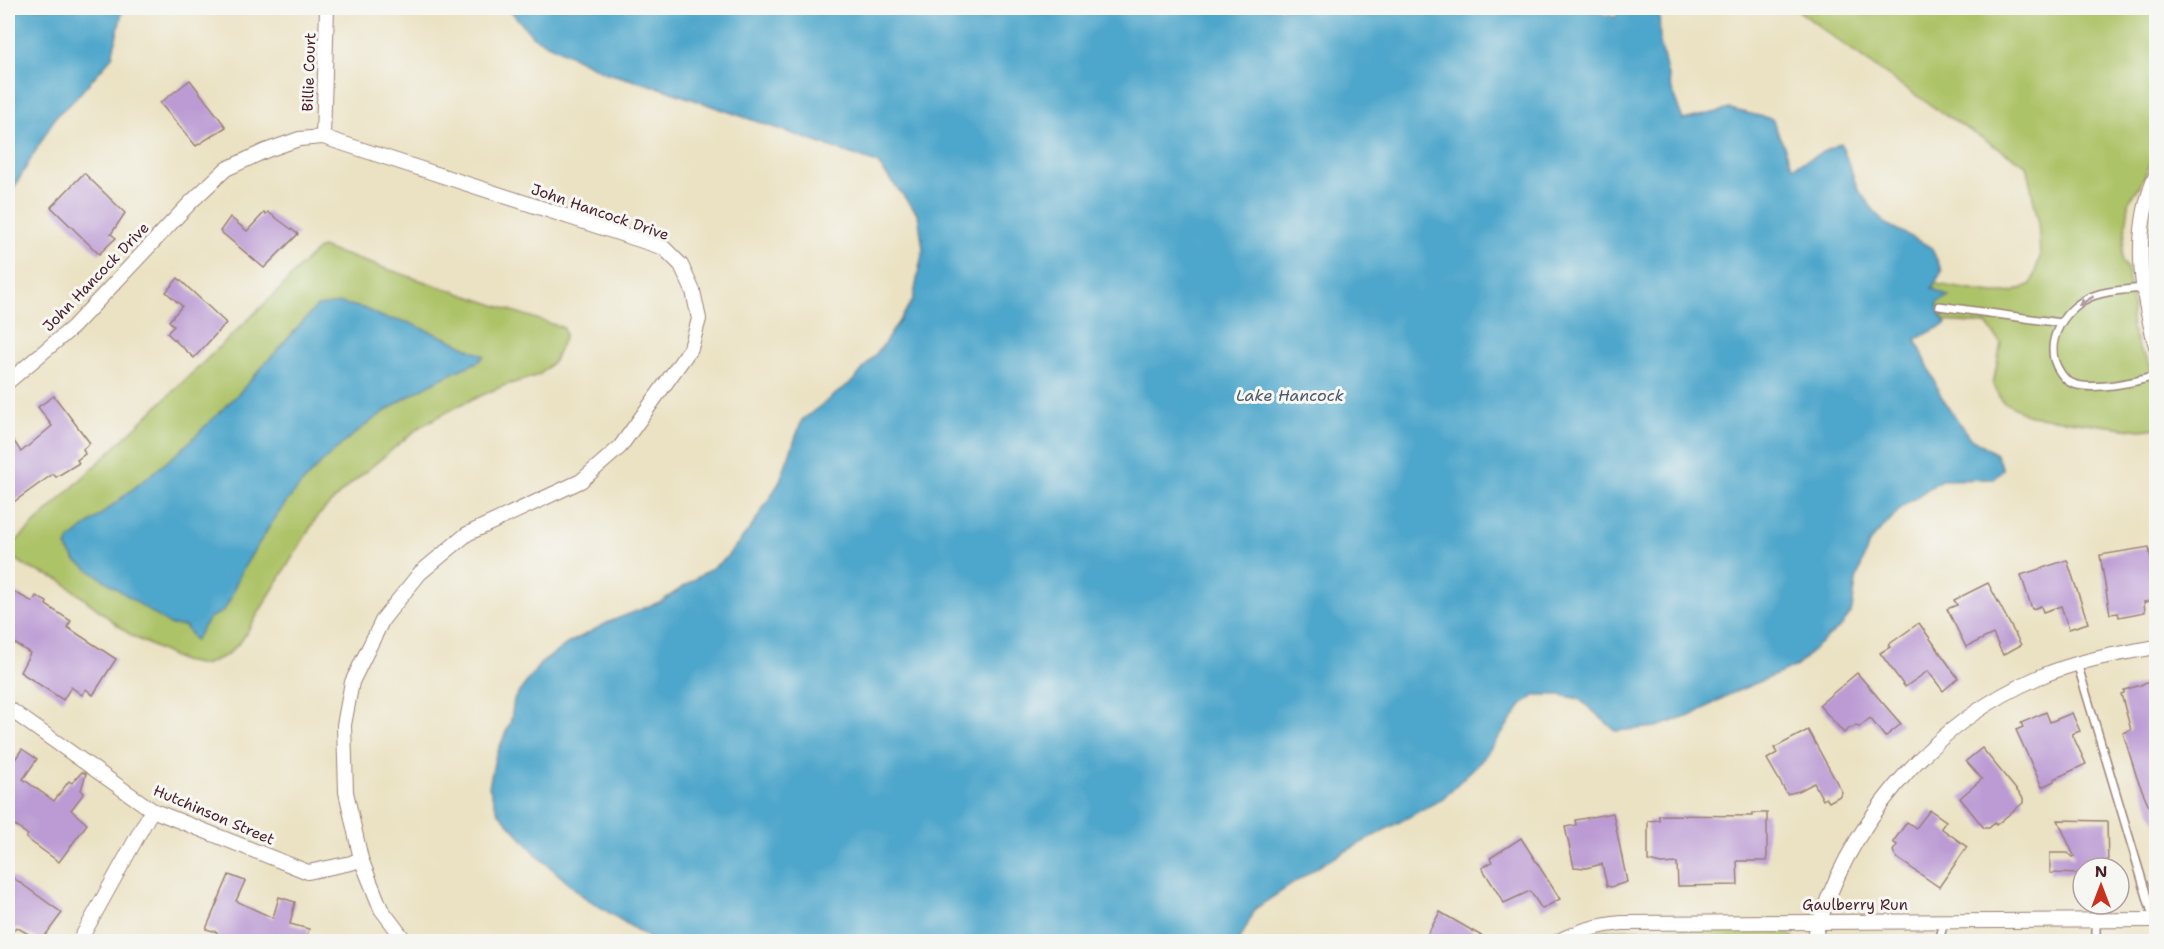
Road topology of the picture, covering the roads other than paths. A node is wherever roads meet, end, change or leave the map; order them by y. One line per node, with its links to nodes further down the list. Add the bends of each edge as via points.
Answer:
1 (327, 8): 2 (street, Billie Court)
2 (323, 137): 9 (street, John Hancock Drive, via 299,139 226,169 73,327); 14 (street, John Hancock Drive, via 664,248 681,264 693,291 699,319 691,348 620,447 581,481 467,534 420,573 383,619 352,682 344,725 346,792)
3 (2157, 175): 4 (street, via 2146,204 2140,262)
4 (2142, 288): 6 (lane, one-way to 6, via 2097,294 2076,306); 7 (street)
5 (1939, 306): 6 (lane)
6 (2061, 323): 8 (lane, via 2053,338 2053,352 2056,367 2072,384 2130,384)
7 (2157, 346)
8 (2157, 376)
9 (8, 382)
10 (2157, 647): 11 (street)
11 (2077, 663): 15 (lane); 18 (street, via 2007,693 1946,735 1912,765 1889,792 1844,861)
12 (8, 708): 13 (street, Hutchinson Street)
13 (152, 810): 14 (street, Hutchinson Street, via 308,872); 19 (street)
14 (361, 859): 20 (street, John Hancock Drive, via 381,909)
15 (2155, 920): 17 (street, Gaulberry Run)
16 (1944, 921): 17 (street, Gaulberry Run); 18 (street, Gaulberry Run); 23 (lane)
17 (2096, 921): 24 (lane)
18 (1819, 922): 21 (street, Gaulberry Run, via 1622,923 1577,931); 22 (street)
19 (79, 942)
20 (406, 942)
21 (1557, 942)
22 (1813, 942)
23 (1939, 942)
24 (2096, 942)

